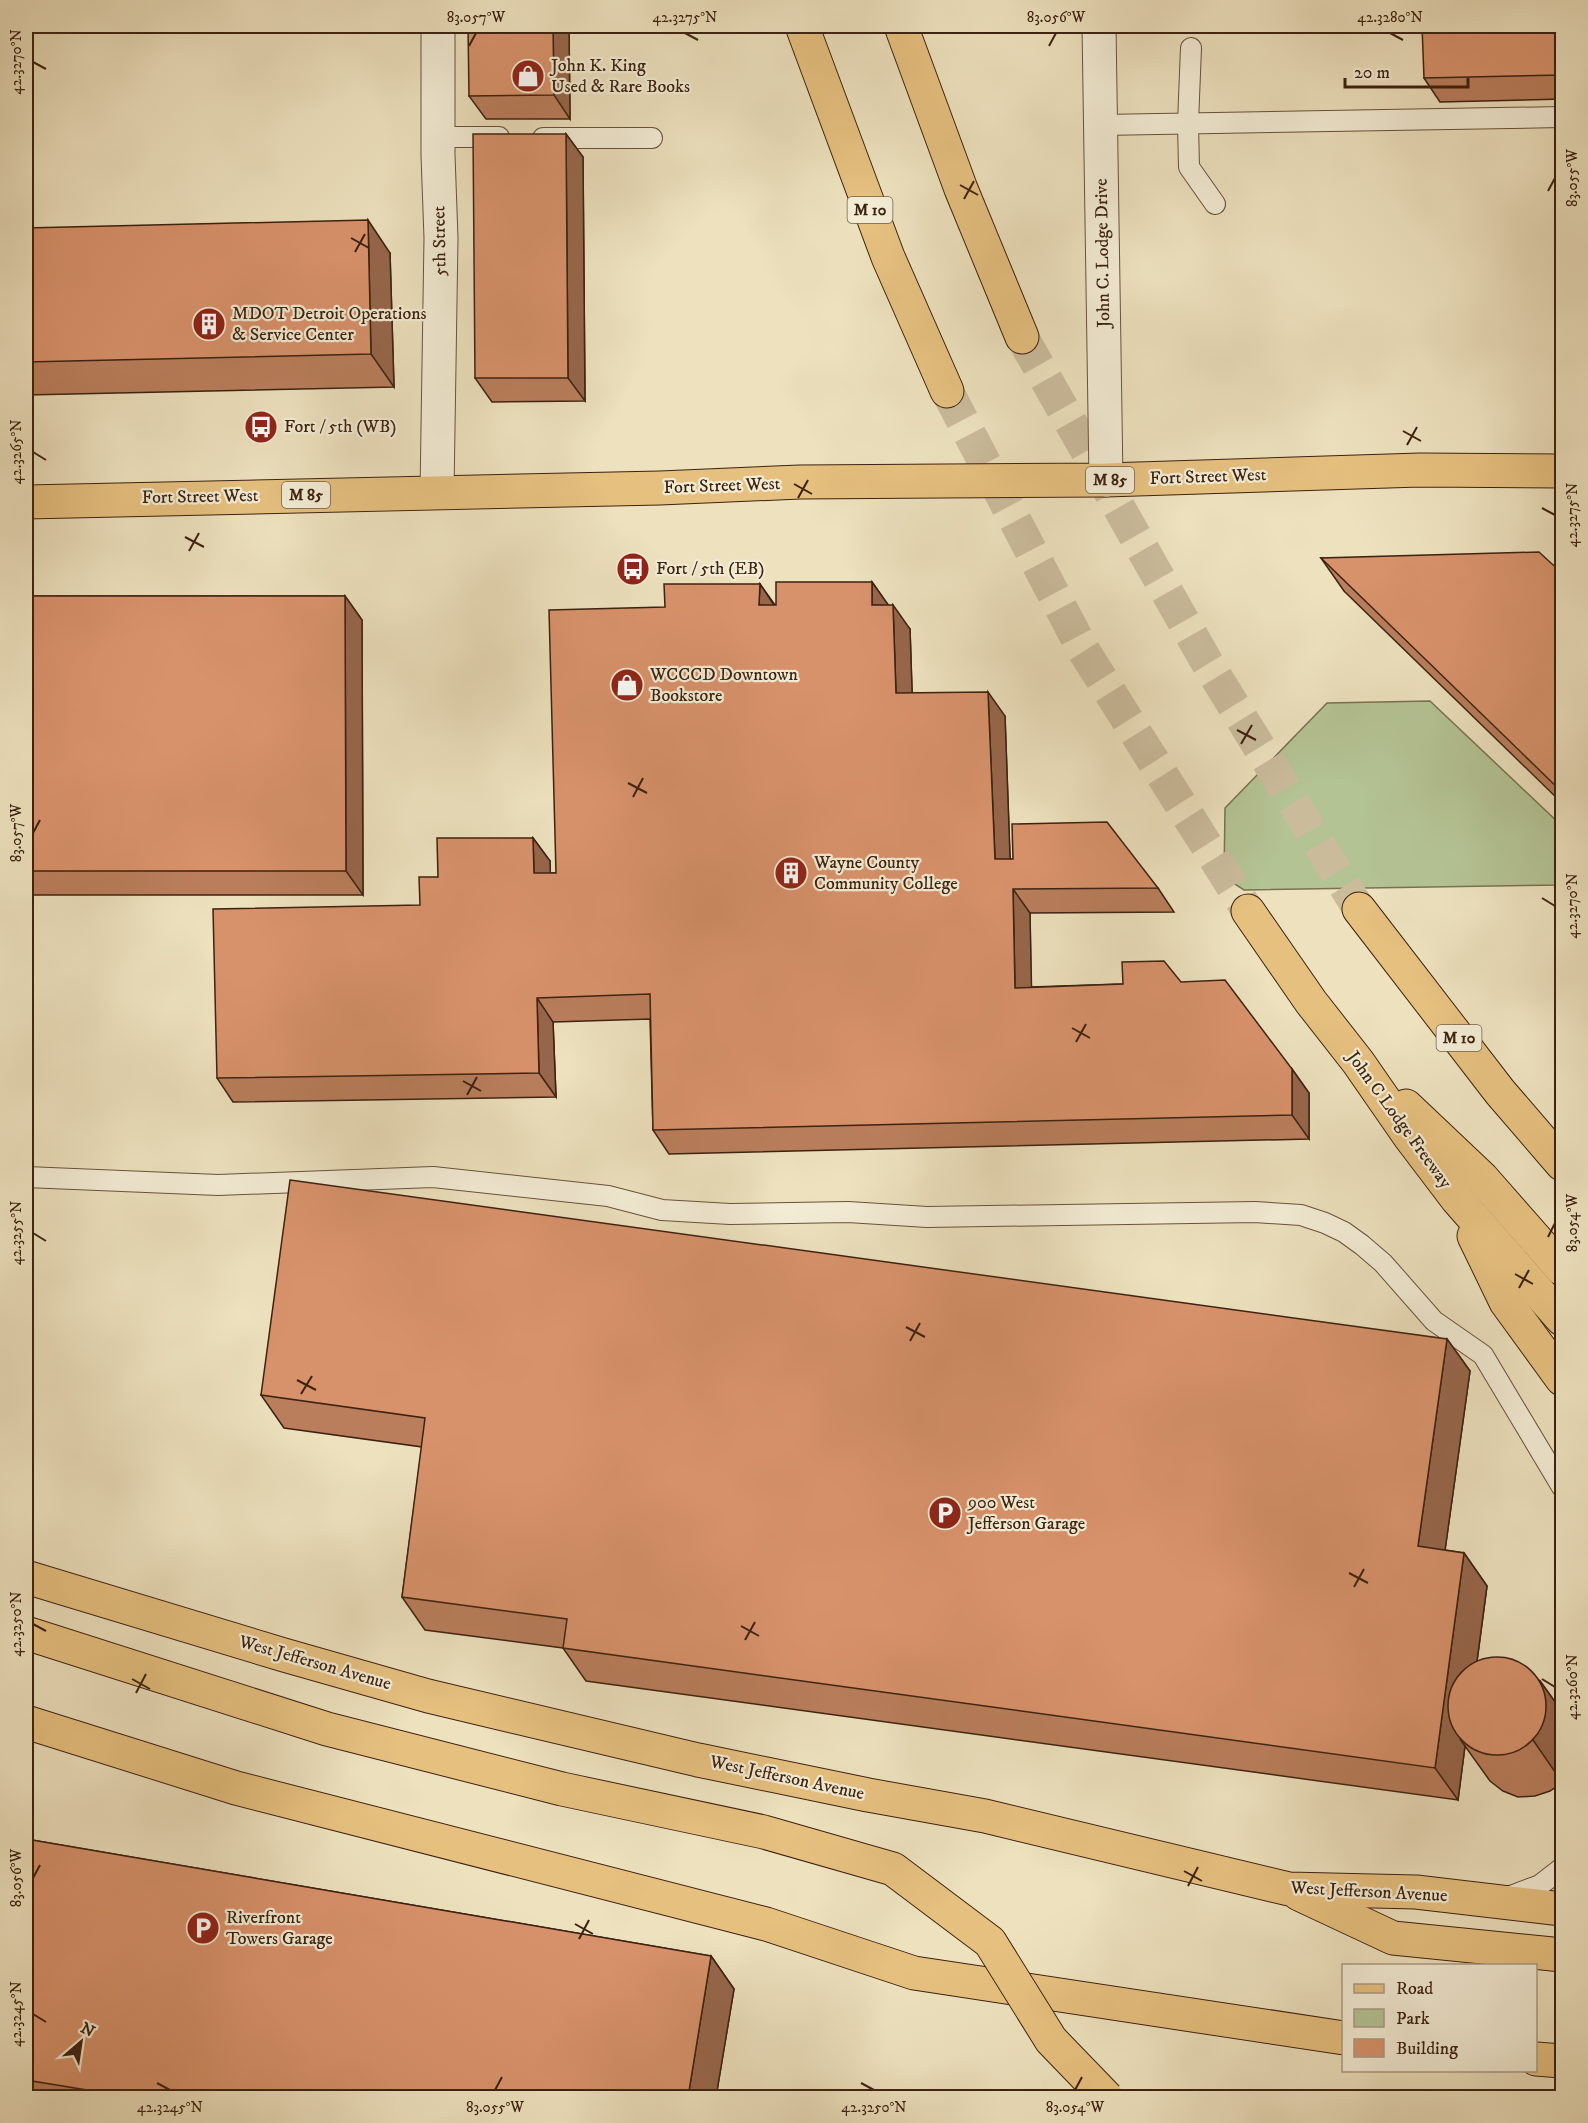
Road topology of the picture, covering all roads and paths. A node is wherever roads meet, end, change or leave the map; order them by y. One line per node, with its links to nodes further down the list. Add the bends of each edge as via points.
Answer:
1 (438, 26): 9 (street, 5th Street)
2 (802, 26): 13 (main road, M 10, via 888,257)
3 (901, 26): 12 (main road, via 961,189)
4 (1099, 26): 8 (street, John C. Lodge Drive)
5 (1191, 48): 7 (lane)
6 (1563, 117): 7 (lane)
7 (1188, 123): 8 (lane); 11 (lane, via 1189,167)
8 (1101, 125): 15 (street, John C. Lodge Drive)
9 (439, 137): 10 (lane); 16 (street, 5th Street)
10 (652, 138)
11 (1215, 204)
12 (1022, 337)
13 (947, 391)
14 (1563, 471): 15 (main road, Fort Street West / M 85, via 1420,470)
15 (1106, 480): 16 (main road, Fort Street West / M 85, via 800,482)
16 (437, 492): 17 (main road, Fort Street West / M 85)
17 (26, 502)
18 (1359, 909): 21 (main road, M 10, via 1500,1092)
19 (1248, 911): 20 (main road, John C Lodge Freeway)
20 (1358, 1062): 23 (main road, John C Lodge Freeway); 24 (main road, via 1482,1178)
21 (1563, 1164)
22 (26, 1177): 27 (lane, via 218,1185 433,1177 608,1196 662,1210 730,1214 1300,1215 1344,1232 1362,1245 1434,1321 1483,1355)
23 (1456, 1199): 25 (main road, John C Lodge Freeway); 26 (main road, via 1506,1302)
24 (1563, 1269)
25 (1563, 1319)
26 (1563, 1379)
27 (1563, 1487)
28 (26, 1577): 32 (main road, West Jefferson Avenue, via 428,1696 698,1760 868,1796 985,1815)
29 (26, 1633): 39 (main road, bridge, via 327,1729 562,1789 764,1832 893,1869 990,1942 1052,2040)
30 (26, 1722): 36 (main road, via 236,1788 766,1924 914,1972)
31 (1563, 1868): 33 (lane, via 1540,1885)
32 (1289, 1889): 33 (main road, West Jefferson Avenue, via 1416,1892); 35 (main road, via 1393,1938)
33 (1492, 1901): 34 (main road, West Jefferson Avenue)
34 (1563, 1909)
35 (1563, 1955)
36 (1342, 2038)
37 (1537, 2059): 38 (main road)
38 (1563, 2061)
39 (1107, 2097)

